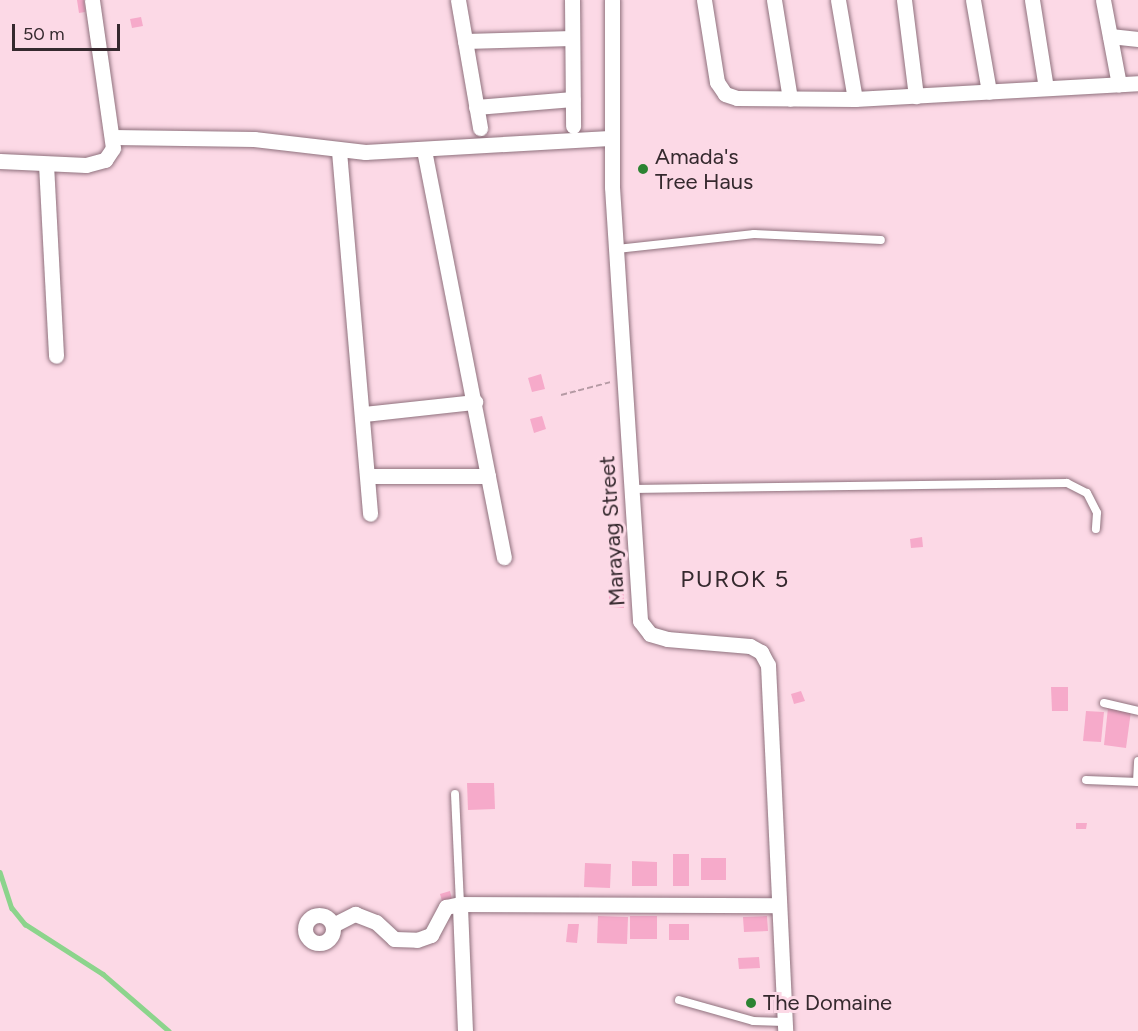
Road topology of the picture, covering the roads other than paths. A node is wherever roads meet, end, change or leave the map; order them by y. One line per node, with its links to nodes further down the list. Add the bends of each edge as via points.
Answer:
1 (92, 0): 27 (street)
2 (458, 0): 15 (street)
3 (572, 0): 13 (street)
4 (612, 0): 28 (street, Marayag Street)
5 (704, 0): 22 (street, via 717,82 725,94 737,98)
6 (774, 0): 22 (street)
7 (838, 0): 23 (street)
8 (904, 0): 20 (street)
9 (973, 0): 19 (street)
10 (1032, 0): 18 (street)
11 (1103, 0): 12 (street)
12 (1110, 36): 14 (street); 17 (street)
13 (572, 38): 15 (street); 21 (street)
14 (1138, 39)
15 (465, 41): 24 (street)
16 (1138, 83): 17 (street)
17 (1119, 85): 18 (street)
18 (1046, 88): 19 (street)
19 (989, 92): 20 (street)
20 (916, 96): 23 (street)
21 (573, 99): 24 (street); 25 (street)
22 (790, 99): 23 (street)
23 (855, 99)
24 (476, 107): 26 (street)
25 (573, 126)
26 (480, 128)
27 (113, 137): 30 (street, via 254,139); 32 (street, via 113,148 105,160 86,165)
28 (610, 138): 29 (street); 34 (street, Marayag Street)
29 (424, 150): 30 (street); 36 (street)
30 (339, 151): 37 (street)
31 (0, 161): 32 (street)
32 (46, 164): 35 (street)
33 (881, 240): 34 (lane, via 754,234)
34 (617, 249): 40 (street, Marayag Street)
35 (56, 356)
36 (475, 402): 37 (street); 39 (street)
37 (364, 414): 38 (street)
38 (367, 476): 39 (street); 41 (street)
39 (488, 476): 43 (street)
40 (632, 489): 42 (lane, via 1067,483 1087,493 1097,513); 51 (street, Marayag Street, via 640,621 650,634 750,646 761,652 768,665)
41 (370, 514)
42 (1096, 529)
43 (504, 557)
44 (1104, 703): 45 (lane)
45 (1138, 711)
46 (1138, 761): 48 (lane)
47 (1086, 780): 48 (lane)
48 (1137, 782)
49 (455, 794): 50 (lane)
50 (460, 904): 51 (street); 52 (street, via 446,907 430,934 417,940 394,939 376,922 355,914); 55 (street)
51 (776, 905): 54 (street, Marayag Street)
52 (333, 925)
53 (679, 1000): 54 (lane)
54 (784, 1026)
55 (465, 1031)

